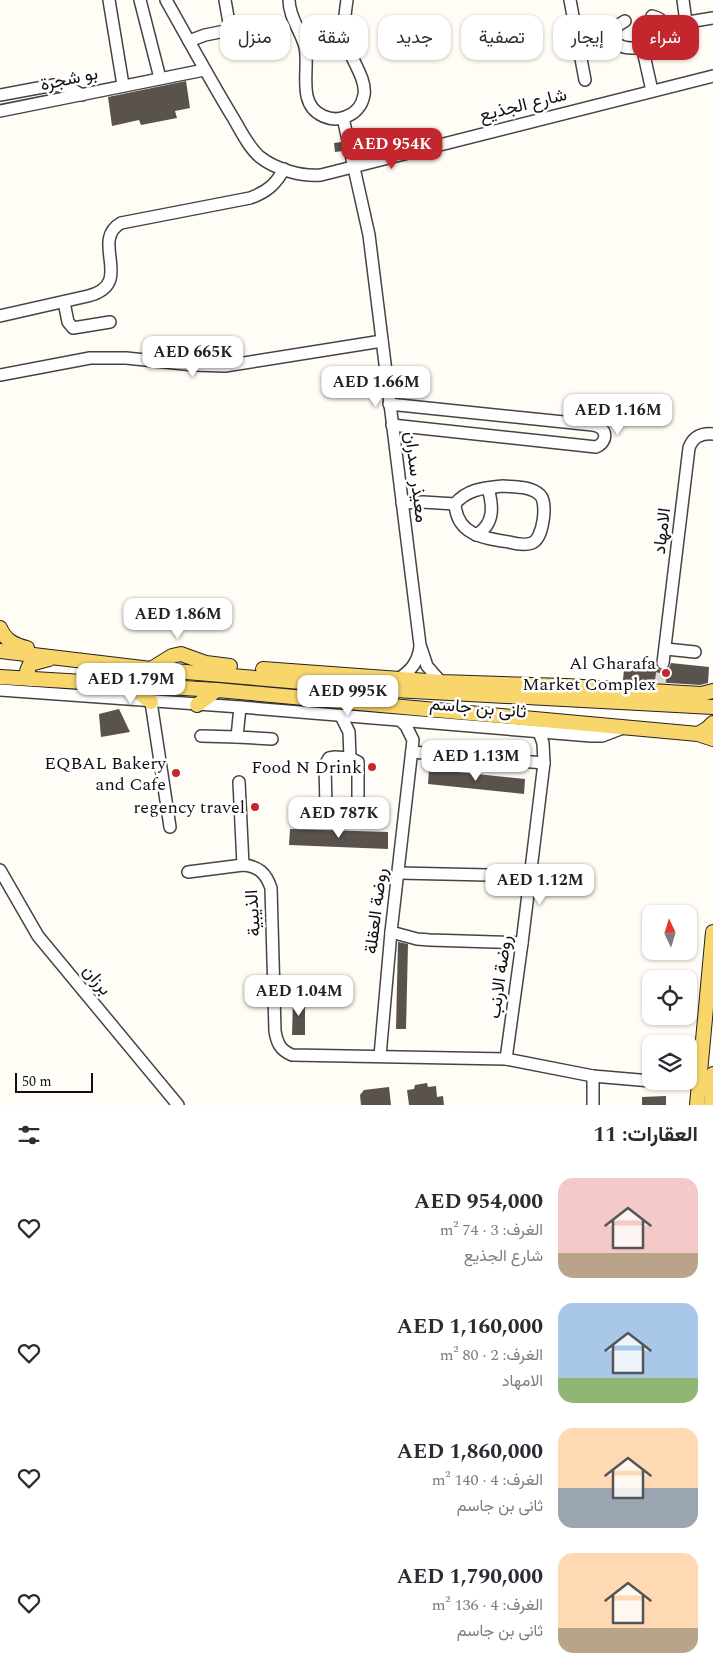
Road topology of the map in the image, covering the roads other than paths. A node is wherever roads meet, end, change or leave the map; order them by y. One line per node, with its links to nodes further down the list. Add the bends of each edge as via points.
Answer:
1 (109, 0): 22 (street)
2 (140, 0): 20 (street)
3 (166, 0): 15 (street, شارع الجذيع)
4 (226, 0): 15 (street, via 231,35 205,35)
5 (289, 0): 27 (street, via 306,50 306,92 310,105 325,117)
6 (346, 0): 27 (street, via 345,35 365,90 359,108)
7 (570, 0): 9 (street)
8 (682, 0): 10 (street)
9 (573, 15)
10 (685, 15)
11 (713, 18): 12 (street)
12 (699, 20)
13 (625, 21): 14 (street)
14 (622, 23)
15 (189, 41): 18 (street, شارع الجذيع)
16 (581, 60): 21 (street)
17 (645, 60): 23 (street)
18 (204, 70): 20 (street, بو شجرة); 29 (street, شارع الجذيع, via 252,149 266,161)
19 (713, 76): 23 (street, شارع الجذيع)
20 (160, 78): 22 (street, بو شجرة)
21 (585, 80)
22 (123, 86): 24 (street, بو شجرة)
23 (652, 91): 28 (street, شارع الجذيع)
24 (82, 94): 25 (street, via 54,85); 26 (street, بو شجرة)
25 (0, 95)
26 (0, 111)
27 (343, 118): 28 (street, معيذر سدران)
28 (354, 166): 29 (street, شارع الجذيع, via 315,176); 33 (street, معيذر سدران, via 369,235)
29 (284, 169): 30 (street, via 272,186 258,195 116,226 108,239 112,271 107,285 95,294)
30 (64, 302): 31 (street); 32 (street, via 68,322 73,328)
31 (0, 316)
32 (110, 322)
33 (382, 341): 34 (street, via 225,366 90,358); 35 (street, معيذر سدران)
34 (0, 375)
35 (389, 404): 36 (street); 38 (street, معيذر سدران)
36 (442, 409): 37 (street); 39 (street)
37 (507, 416): 41 (street); 41 (street, via 599,426 605,440 596,447)
38 (392, 425): 39 (street); 43 (street, معيذر سدران)
39 (439, 430): 41 (street)
40 (713, 434): 48 (street, الامهاد, via 699,435 689,448)
41 (504, 437)
42 (488, 488): 44 (street, via 467,493); 45 (street, via 492,514 485,528); 45 (street, via 527,488 539,494 544,499 541,532 539,538 526,545)
43 (402, 503): 44 (street); 47 (street, معيذر سدران)
44 (455, 504): 45 (street, via 458,521)
45 (476, 535)
46 (0, 628): 53 (main road, via 16,646 97,658)
47 (420, 645): 56 (street, معيذر سدران, via 414,665); 58 (street, معيذر سدران, via 427,666)
48 (666, 649): 50 (street); 52 (street, الامهاد)
49 (0, 651): 51 (main road)
50 (695, 652)
51 (60, 657): 53 (main road); 57 (main road, via 30,664 27,670)
52 (663, 663)
53 (121, 666): 54 (main road)
54 (151, 669): 56 (main road, ثانى بن جاسم, via 180,654 213,665); 67 (main road, via 394,690)
55 (0, 677): 57 (main road, ثانى بن جاسم)
56 (398, 679): 58 (main road, ثانى بن جاسم)
57 (31, 680): 59 (main road, ثانى بن جاسم)
58 (441, 682): 62 (main road, ثانى بن جاسم)
59 (128, 685): 61 (main road, ثانى بن جاسم); 63 (main road)
60 (0, 690): 63 (street, ثانى بن جاسم)
61 (217, 690): 65 (main road); 73 (main road, ثانى بن جاسم)
62 (707, 692): 64 (main road)
63 (151, 702): 65 (street, ثانى بن جاسم); 88 (street)
64 (713, 703)
65 (197, 705): 66 (street, ثانى بن جاسم)
66 (240, 707): 68 (street, ثانى بن جاسم); 78 (street)
67 (713, 707)
68 (341, 716): 69 (street, ثانى بن جاسم); 82 (street)
69 (364, 718): 70 (street, ثانى بن جاسم); 82 (street)
70 (401, 721): 71 (street, ثانى بن جاسم); 81 (street)
71 (433, 723): 74 (street, ثانى بن جاسم); 81 (street)
72 (713, 723): 76 (main road)
73 (622, 728): 75 (street, ثانى بن جاسم, via 598,736); 76 (main road, ثانى بن جاسم)
74 (539, 732): 75 (street, ثانى بن جاسم); 83 (street, روضة الارنب)
75 (555, 733): 83 (street)
76 (698, 734): 80 (main road, ثانى بن جاسم)
77 (201, 736): 78 (street)
78 (237, 737): 79 (street)
79 (272, 738)
80 (713, 739)
81 (413, 740): 84 (street, روضة العقلة)
82 (350, 741): 85 (street)
83 (544, 750): 86 (street, روضة الارنب)
84 (412, 752): 86 (street); 92 (street, روضة العقلة)
85 (350, 758): 85 (street, via 358,762 359,767 358,804 353,811 332,812 326,808 325,765 330,758)
86 (544, 764): 93 (street, روضة الارنب)
87 (239, 782): 89 (street)
88 (170, 827)
89 (243, 865): 91 (street, الذيبية); 97 (street, الذيبية, via 261,870 271,888 275,1030 280,1047 292,1055)
90 (0, 870): 102 (street, برزان, via 38,936)
91 (188, 872)
92 (399, 873): 93 (street); 94 (street, روضة العقلة)
93 (530, 876): 96 (street, روضة الارنب)
94 (390, 932): 96 (street, via 424,939); 97 (street, روضة العقلة)
95 (713, 932): 99 (main road)
96 (522, 943): 98 (street, روضة الارنب)
97 (380, 1056): 98 (street)
98 (506, 1060): 100 (street)
99 (706, 1072): 104 (main road); 105 (main road)
100 (593, 1076): 101 (street); 103 (street)
101 (642, 1079)
102 (178, 1105)
103 (593, 1105)
104 (697, 1105)
105 (711, 1105)

